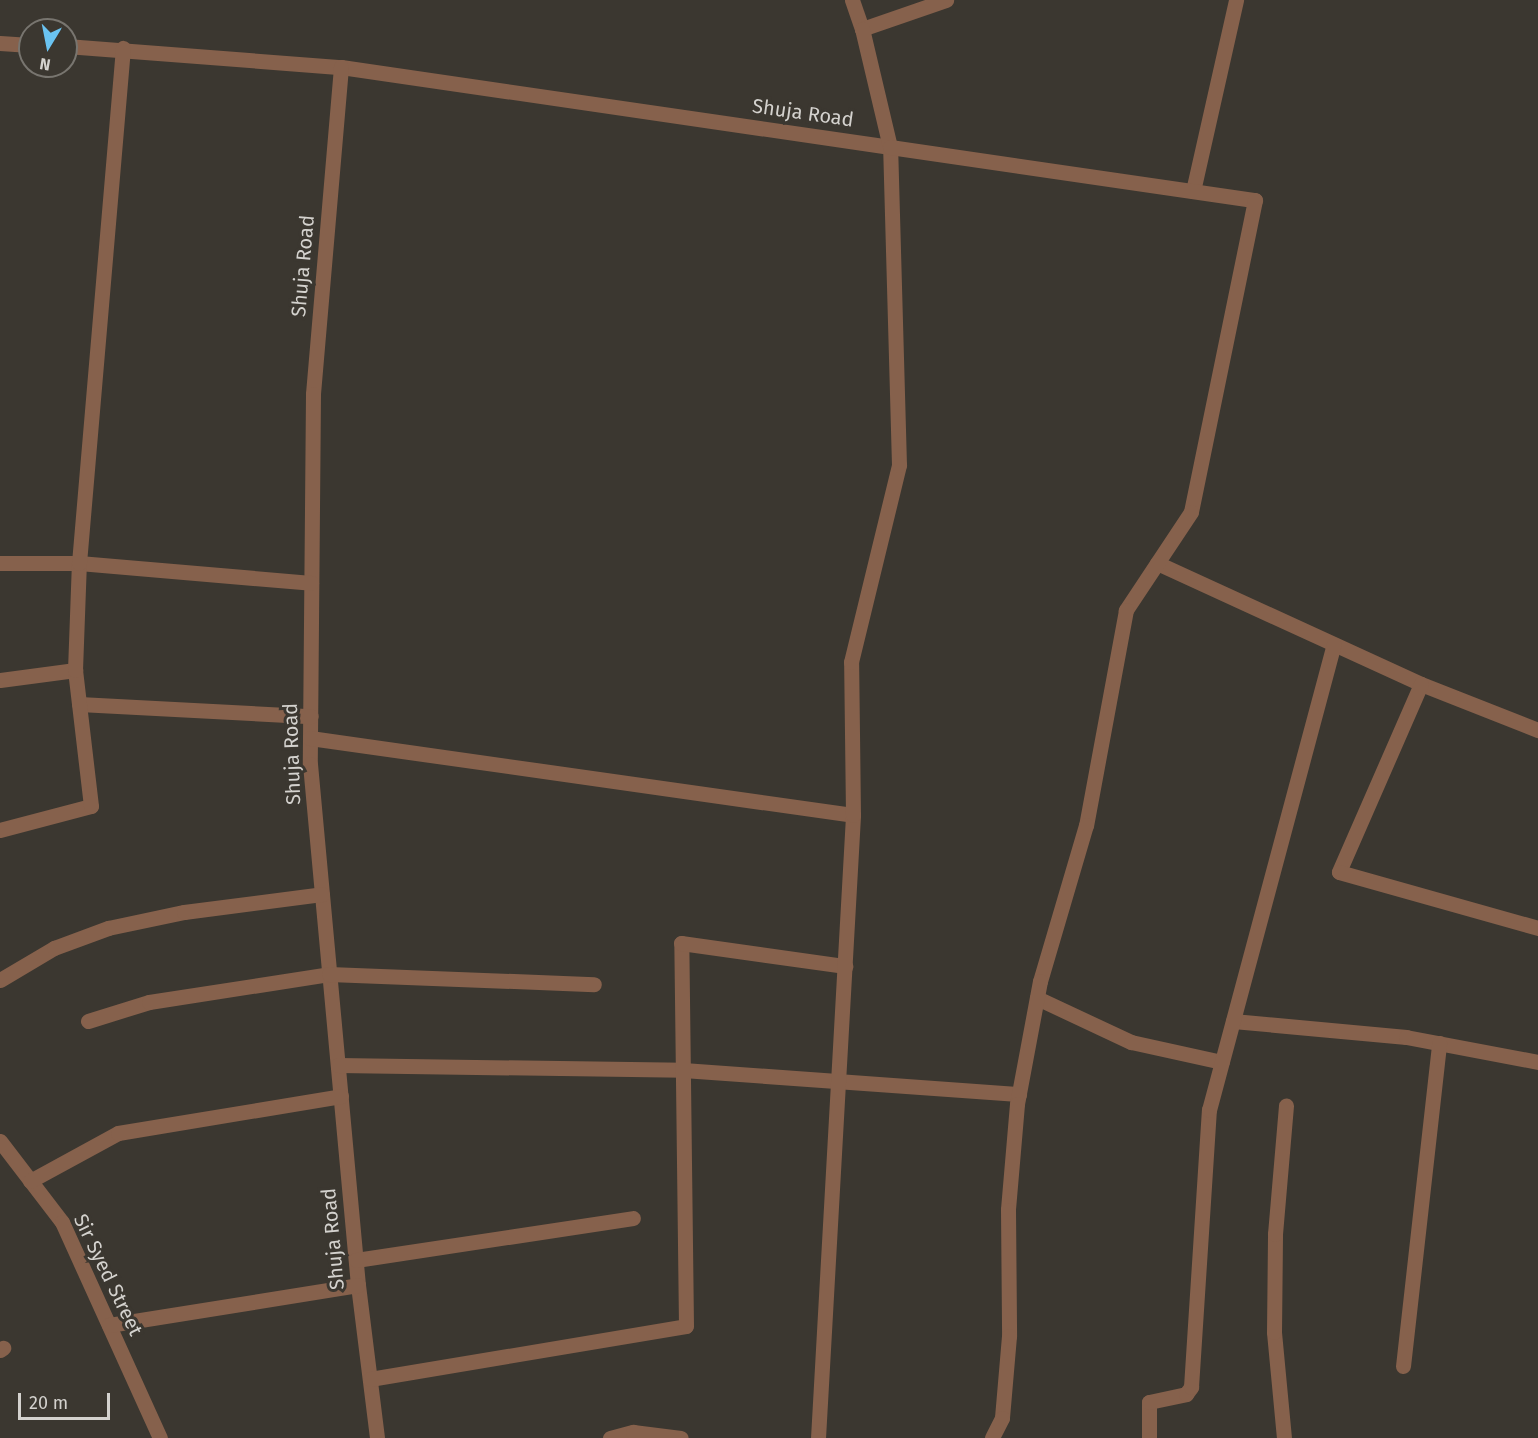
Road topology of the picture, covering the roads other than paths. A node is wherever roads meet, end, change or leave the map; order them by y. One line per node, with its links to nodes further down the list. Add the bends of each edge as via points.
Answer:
1 (852, 0): 4 (street, Shuja Road)
2 (946, 0): 4 (street)
3 (1236, 0): 11 (street)
4 (862, 29): 10 (street, Shuja Road)
5 (0, 44): 6 (street)
6 (18, 45)
7 (78, 46): 8 (street, Shuja Road)
8 (123, 48): 9 (street, Shuja Road); 13 (street)
9 (341, 67): 10 (street, Shuja Road); 15 (street, Shuja Road, via 313,394)
10 (890, 147): 11 (street); 24 (street, via 899,465 851,662)
11 (1193, 191): 14 (street, via 1254,200 1191,512)
12 (0, 562): 13 (street)
13 (79, 563): 15 (street); 17 (street)
14 (1157, 563): 16 (street); 32 (street, via 1126,610 1086,825)
15 (311, 583): 21 (street, Shuja Road)
16 (1334, 644): 19 (street); 34 (street)
17 (75, 670): 18 (street); 20 (street)
18 (0, 680)
19 (1421, 684): 22 (street); 27 (street, via 1339,872)
20 (79, 705): 21 (street); 25 (street, via 91,806)
21 (310, 716): 23 (street, Shuja Road)
22 (1538, 730)
23 (310, 738): 24 (street); 26 (street, Shuja Road)
24 (853, 815): 28 (street)
25 (0, 830)
26 (322, 894): 29 (street, Shuja Road); 30 (street, via 184,912 108,928 54,948)
27 (1538, 928)
28 (845, 966): 39 (street, via 681,943); 40 (street)
29 (329, 974): 31 (street); 33 (street, via 149,1002); 38 (street, Shuja Road)
30 (0, 980)
31 (594, 984)
32 (1037, 999): 36 (street, via 1131,1042); 41 (street)
33 (88, 1021)
34 (1233, 1021): 35 (street); 36 (street)
35 (1439, 1043): 37 (street); 50 (street)
36 (1221, 1062): 58 (street, via 1209,1110 1191,1387 1186,1394 1149,1402)
37 (1538, 1062)
38 (338, 1065): 39 (street); 42 (street, Shuja Road)
39 (682, 1070): 40 (street); 51 (street, via 686,1326)
40 (840, 1078): 41 (street); 56 (street)
41 (1019, 1094): 57 (street, via 1008,1210 1009,1336 1002,1418)
42 (341, 1096): 45 (street, via 118,1133); 47 (street, Shuja Road)
43 (1286, 1105): 59 (street, via 1275,1234 1274,1332)
44 (0, 1141): 45 (street, Sir Syed Street)
45 (30, 1181): 49 (street, Sir Syed Street, via 62,1222)
46 (633, 1218): 47 (street)
47 (356, 1260): 48 (street, Shuja Road)
48 (358, 1285): 49 (street); 51 (street, Shuja Road)
49 (109, 1324): 52 (street, Sir Syed Street)
50 (1403, 1366)
51 (370, 1379): 53 (street, Shuja Road)
52 (160, 1438)
53 (377, 1438)
54 (610, 1438): 55 (street, via 633,1432)
55 (681, 1438)
56 (818, 1438)
57 (992, 1438)
58 (1149, 1438)
59 (1284, 1438)

